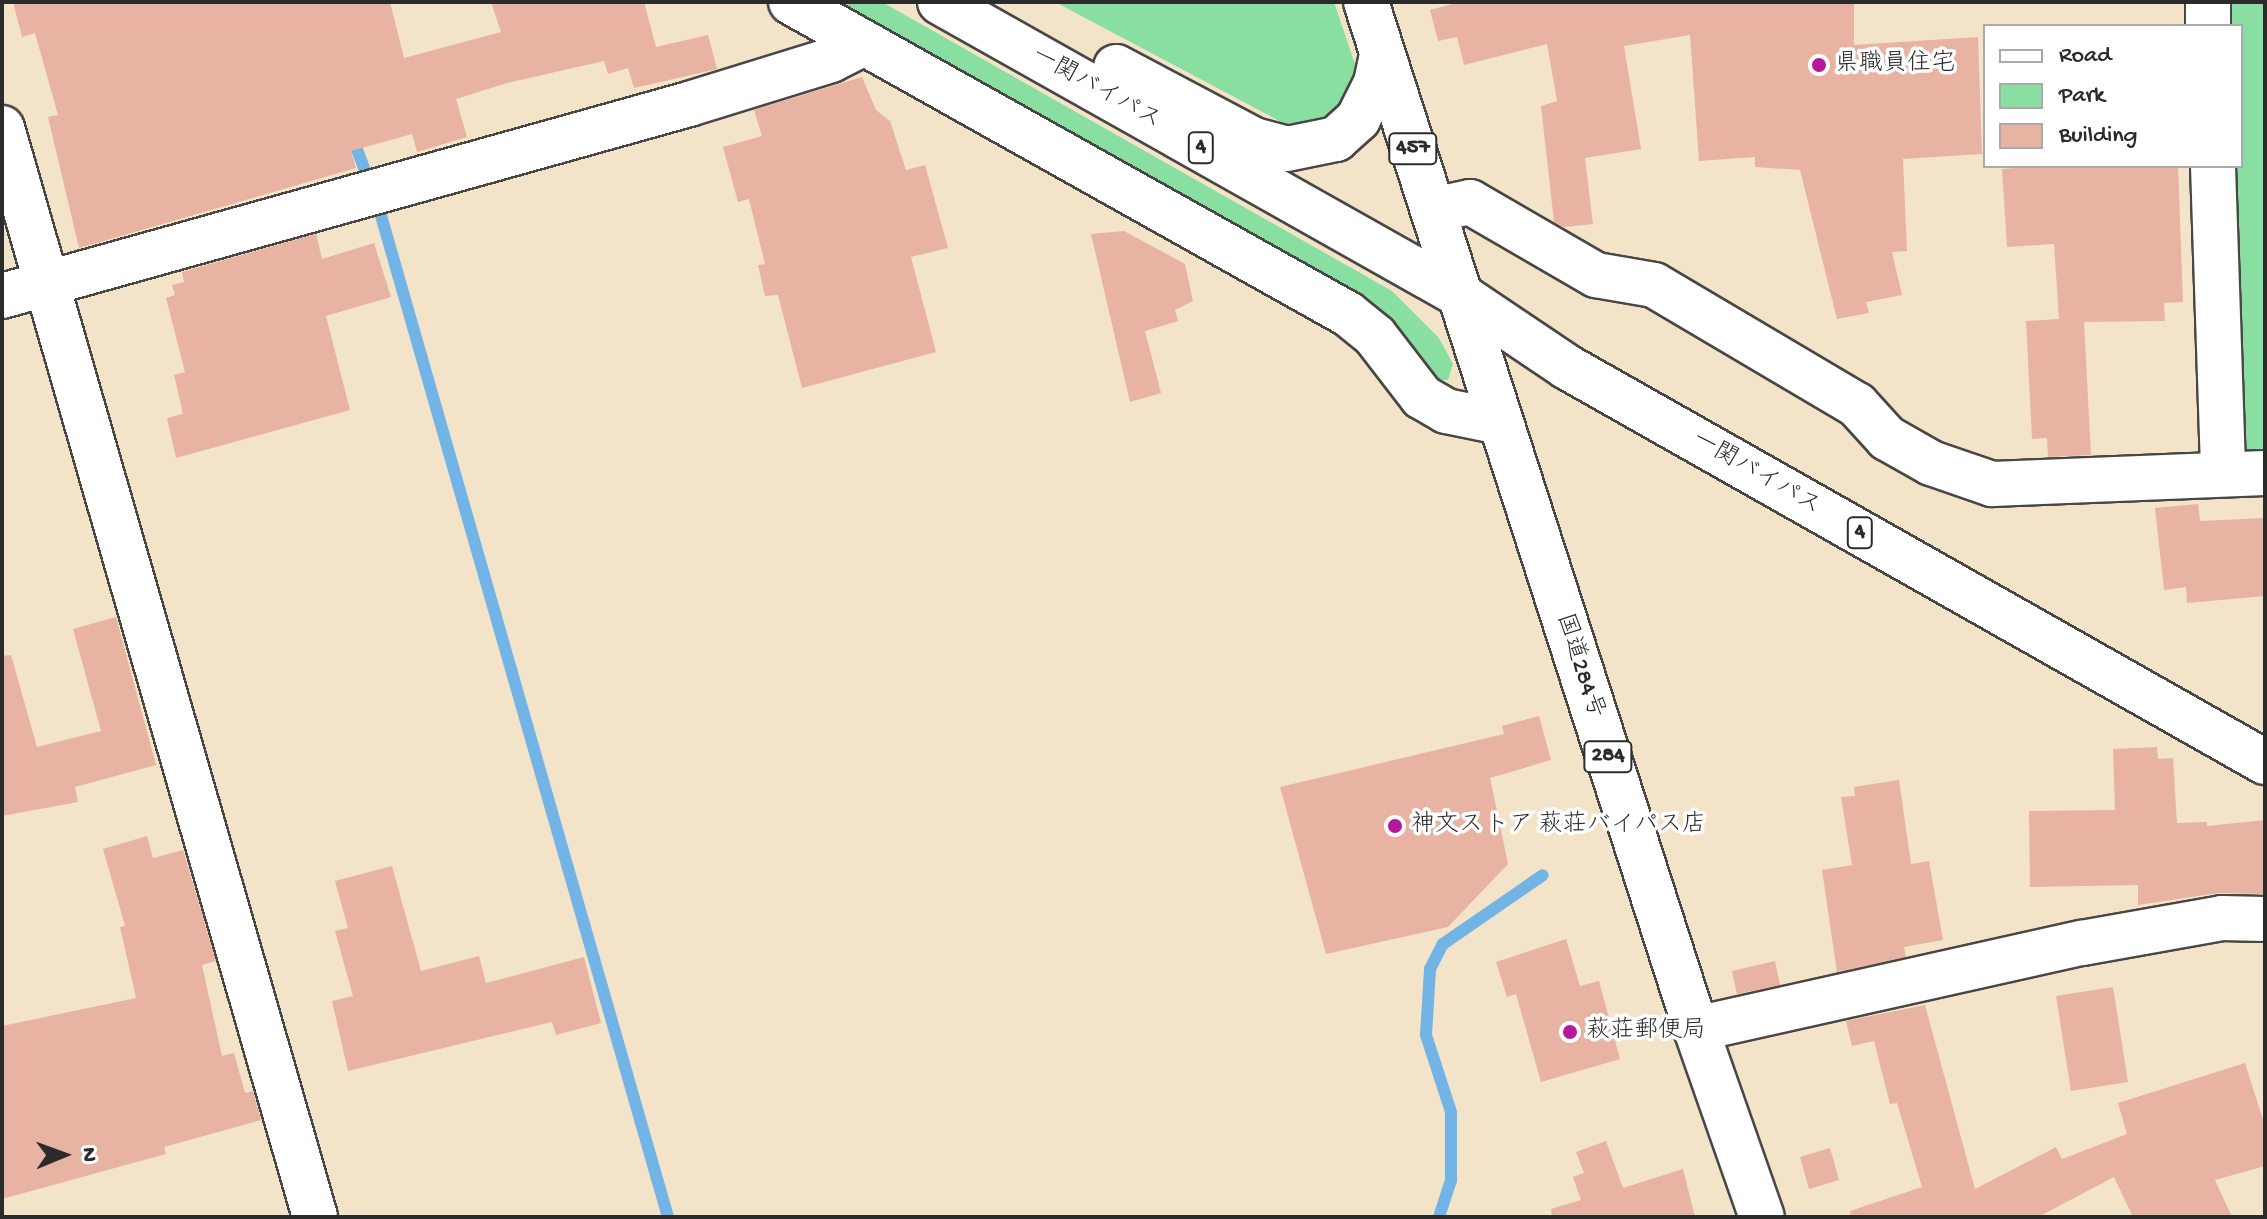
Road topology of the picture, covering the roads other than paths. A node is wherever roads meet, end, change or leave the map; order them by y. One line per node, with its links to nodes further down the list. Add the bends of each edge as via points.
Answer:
1 (791, 2): 7 (main road)
2 (940, 2): 13 (main road, 一関バイパス / 4)
3 (994, 2): 8 (main road, via 1254,140 1287,149 1336,139 1358,119 1376,83)
4 (1366, 2): 8 (main road, 457)
5 (2208, 2): 6 (main road)
6 (2208, 24)
7 (864, 43): 12 (main road, via 831,60 689,104); 15 (main road, via 1348,314 1375,336 1422,397 1446,411)
8 (1382, 54): 11 (main road, 457)
9 (2, 128): 12 (main road)
10 (2213, 168): 16 (main road)
11 (1433, 210): 13 (main road, 457); 16 (main road, via 1470,202 1596,275 1654,285 1857,405 1887,438 1931,463 1992,484)
12 (46, 284): 14 (main road); 21 (main road)
13 (1460, 295): 15 (main road, 国道284号 / 284); 17 (main road, 一関バイパス / 4, via 1580,341); 18 (main road, 一関バイパス / 4, via 1567,367)
14 (2, 296)
15 (1500, 422): 20 (main road, 国道284号 / 284)
16 (2244, 473)
17 (2265, 729)
18 (2265, 762)
19 (2265, 919): 20 (main road, via 2222,918 2082,943)
20 (1696, 1029): 22 (main road, 国道284号 / 284)
21 (315, 1217)
22 (1762, 1217)

